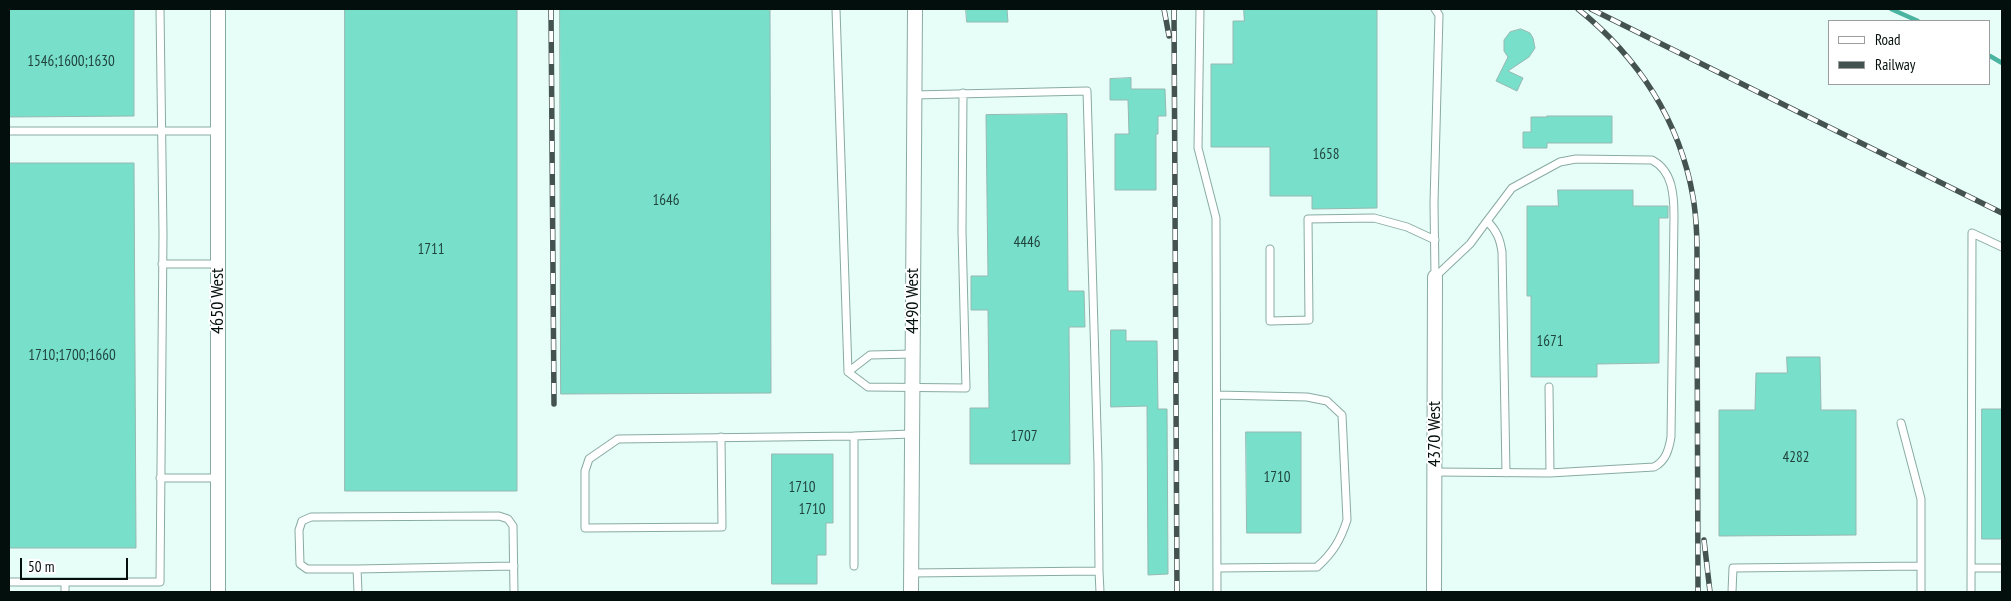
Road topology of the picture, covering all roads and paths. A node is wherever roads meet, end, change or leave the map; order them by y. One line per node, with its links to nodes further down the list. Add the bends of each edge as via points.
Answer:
1 (160, 9): 11 (lane)
2 (218, 9): 9 (street, 4650 West)
3 (836, 9): 20 (lane)
4 (915, 9): 8 (street, 4490 West)
5 (1200, 9): 23 (lane, via 1198,148 1216,218)
6 (1435, 9): 13 (lane, via 1439,15)
7 (963, 93): 8 (lane); 21 (lane, via 966,388); 40 (lane, via 1087,91)
8 (914, 95): 19 (street, 4490 West)
9 (218, 130): 11 (lane); 17 (street, 4650 West)
10 (9, 131): 11 (lane)
11 (162, 131): 16 (lane)
12 (1487, 221): 18 (lane, via 1470,244); 29 (lane, via 1512,188 1565,160 1652,160 1660,166 1672,187 1671,437 1666,454 1654,467); 30 (lane, via 1499,237 1502,252)
13 (1435, 240): 15 (lane, via 1407,227 1374,218 1308,218 1309,320 1270,321); 18 (lane)
14 (2002, 247): 37 (lane, via 1972,233)
15 (1270, 249)
16 (162, 264): 17 (lane); 31 (lane)
17 (218, 264): 32 (street, 4650 West)
18 (1435, 276): 28 (street, 4370 West)
19 (913, 354): 20 (lane, via 870,355); 21 (street, 4490 West)
20 (848, 372): 21 (lane, via 868,387)
21 (912, 387): 25 (street, 4490 West)
22 (1549, 387): 29 (lane)
23 (1217, 395): 36 (lane); 36 (lane, via 1307,397 1328,401 1342,415 1347,520 1330,556 1317,567)
24 (1901, 423): 35 (lane, via 1921,499)
25 (912, 434): 26 (lane); 41 (street, 4490 West)
26 (854, 436): 27 (lane); 34 (lane)
27 (721, 437): 27 (lane, via 618,439 589,459 585,471 585,528 722,527)
28 (1435, 472): 30 (lane); 51 (street, 4370 West)
29 (1550, 472): 30 (lane)
30 (1506, 473)
31 (160, 478): 32 (lane); 43 (lane, via 160,582)
32 (218, 478): 45 (street, 4650 West)
33 (514, 566): 39 (lane); 39 (lane, via 513,526 508,519 499,516 311,518 302,521 299,530 300,564 307,569); 47 (lane)
34 (854, 566)
35 (1921, 566): 52 (lane, via 1733,568); 53 (lane)
36 (1217, 568): 50 (lane)
37 (1971, 568): 38 (lane); 54 (lane)
38 (2002, 568)
39 (357, 569): 46 (lane)
40 (1099, 571): 41 (lane); 49 (lane)
41 (911, 573): 48 (street, 4490 West)
42 (9, 582): 43 (lane)
43 (65, 582): 44 (lane)
44 (65, 592)
45 (218, 592)
46 (358, 592)
47 (514, 592)
48 (911, 592)
49 (1100, 592)
50 (1217, 592)
51 (1434, 592)
52 (1732, 592)
53 (1921, 592)
54 (1971, 592)

